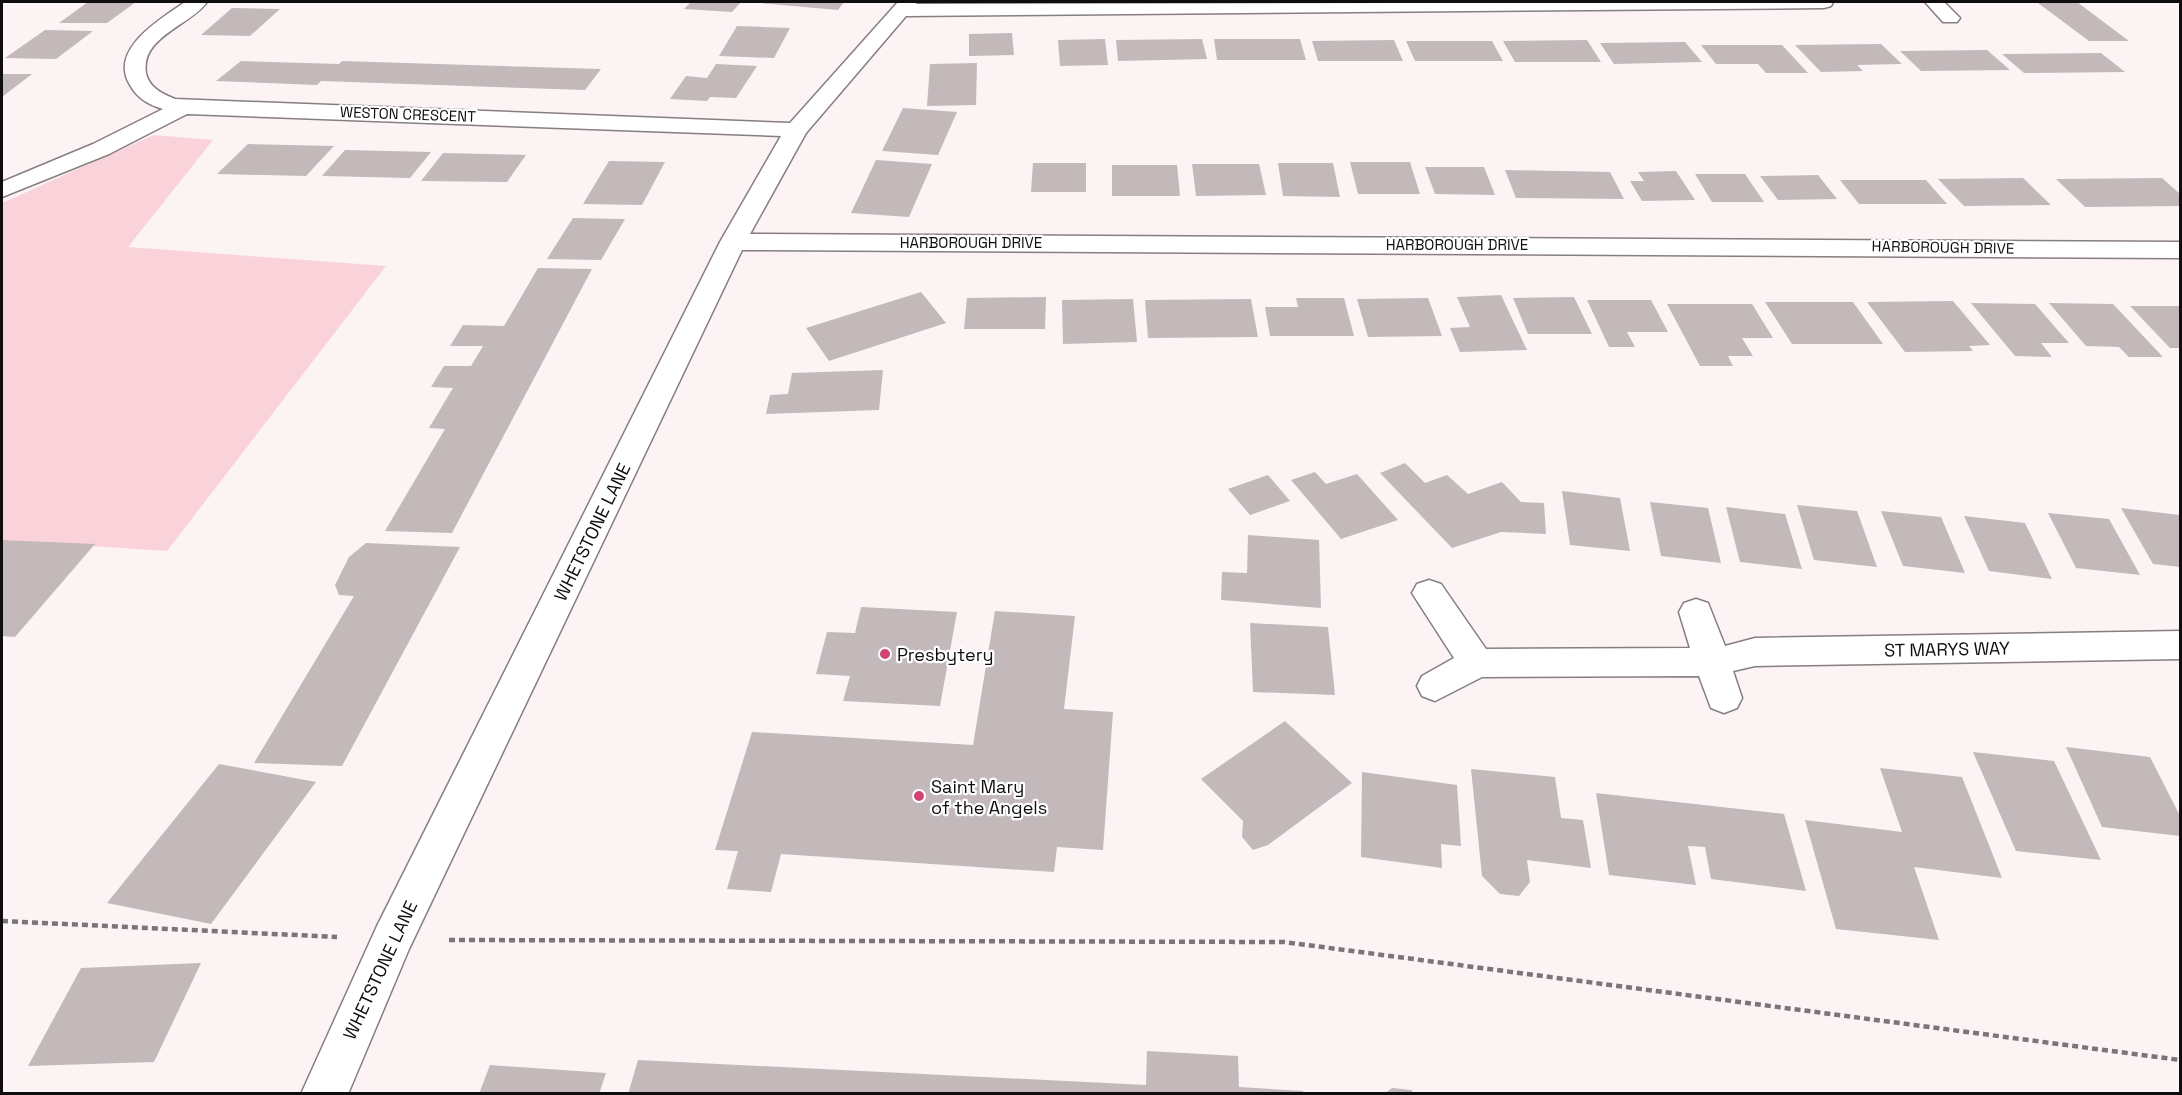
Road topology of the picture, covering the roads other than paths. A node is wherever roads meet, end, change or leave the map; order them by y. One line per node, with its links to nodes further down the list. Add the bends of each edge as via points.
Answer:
1 (197, 2): 7 (street, WESTON CRESCENT, via 146,42 133,69 145,92 160,101)
2 (1712, 2): 3 (street); 5 (street)
3 (1824, 2)
4 (1934, 2): 6 (street)
5 (904, 6): 8 (street, WHETSTONE LANE)
6 (1950, 18)
7 (184, 107): 8 (street, WESTON CRESCENT); 9 (street, via 101,149)
8 (796, 130): 10 (street, WHETSTONE LANE)
9 (2, 190)
10 (733, 242): 11 (street, HARBOROUGH DRIVE); 19 (street, WHETSTONE LANE, via 392,940)
11 (2181, 250)
12 (1429, 593): 16 (street)
13 (1696, 612): 15 (street)
14 (2181, 645): 15 (street, ST MARYS WAY, via 1755,652)
15 (1714, 662): 16 (street, ST MARYS WAY); 18 (street)
16 (1476, 663): 17 (street, ST MARYS WAY)
17 (1435, 686)
18 (1724, 698)
19 (324, 1094)

